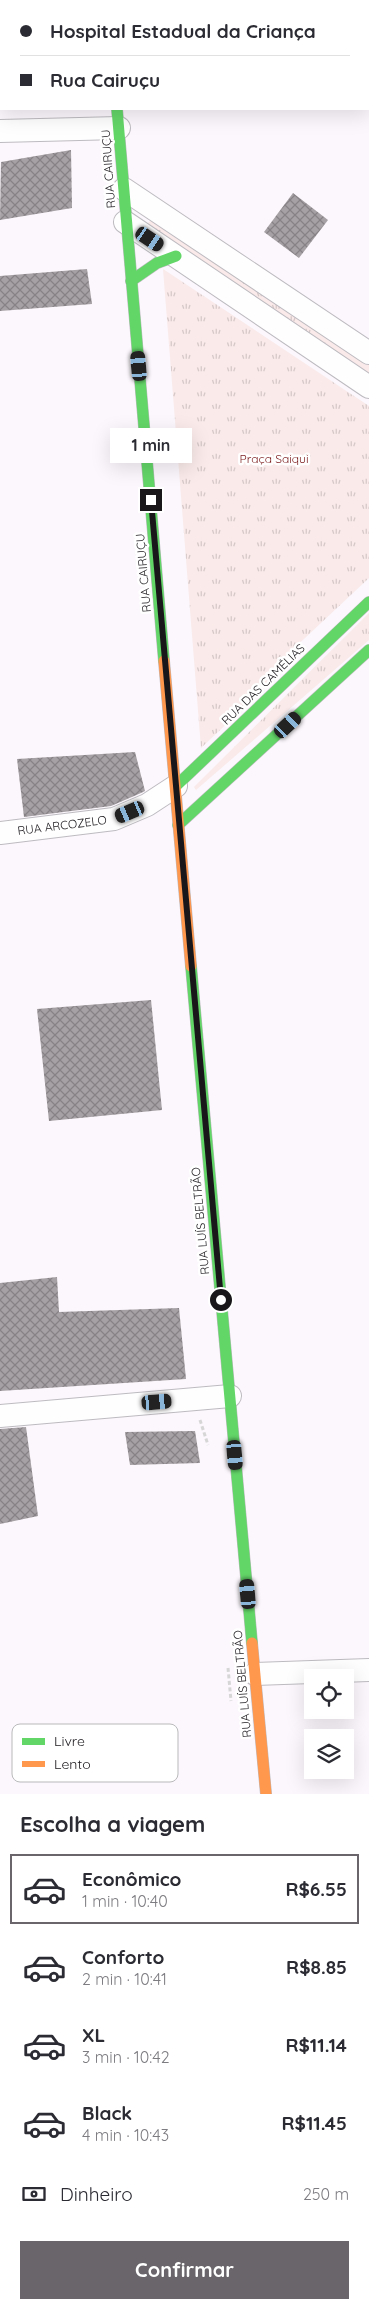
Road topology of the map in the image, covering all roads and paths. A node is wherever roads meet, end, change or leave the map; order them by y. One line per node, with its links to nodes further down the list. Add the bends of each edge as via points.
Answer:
1 (118, 118): 2 (street); 3 (main road, RUA CAIRUÇU)
2 (0, 131)
3 (124, 189): 4 (main road, RUA CAIRUÇU); 7 (street)
4 (125, 222): 5 (street); 6 (main road, RUA CAIRUÇU)
5 (176, 256): 6 (main road, via 156,263); 8 (street)
6 (131, 281): 13 (main road, RUA CAIRUÇU)
7 (331, 327): 8 (street); 9 (street)
8 (315, 351): 10 (street)
9 (369, 353)
10 (369, 387)
11 (369, 602): 13 (main road, RUA DAS CAMÉLIAS)
12 (369, 650): 14 (main road)
13 (176, 786): 14 (main road, RUA CAIRUÇU); 15 (street, RUA ARCOZELO, via 147,805 114,819)
14 (178, 825): 16 (main road, RUA LUÍS BELTRÃO)
15 (0, 833)
16 (230, 1396): 17 (street); 19 (main road, RUA LUÍS BELTRÃO)
17 (0, 1416)
18 (369, 1670): 19 (street)
19 (255, 1674): 20 (main road, RUA LUÍS BELTRÃO)
20 (266, 1794)

